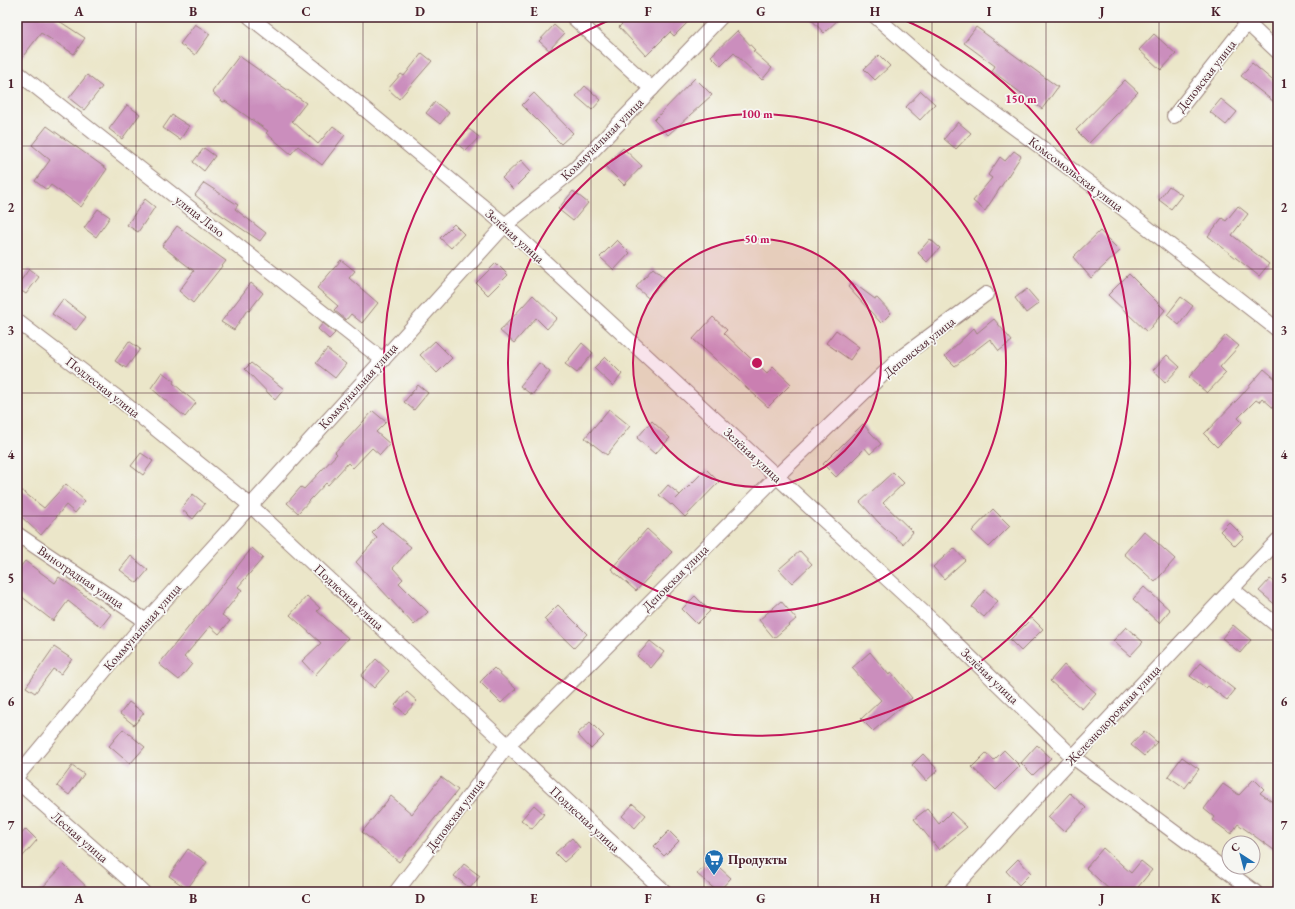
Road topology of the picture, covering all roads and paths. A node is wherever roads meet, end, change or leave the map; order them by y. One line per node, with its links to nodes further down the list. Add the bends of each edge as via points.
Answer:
1 (250, 17): 10 (street, Зелёная улица)
2 (573, 17): 8 (street)
3 (721, 17): 8 (street, Коммунальная улица)
4 (876, 17): 13 (street, Комсомольская улица, via 939,72 1111,199)
5 (1247, 19): 6 (street); 9 (street, Деповская улица)
6 (1278, 52)
7 (17, 72): 14 (street, улица Лазо)
8 (652, 89): 10 (street, Коммунальная улица, via 576,168)
9 (1174, 116)
10 (505, 225): 14 (street, Коммунальная улица); 15 (street, Зелёная улица)
11 (986, 294): 15 (street, Деповская улица, via 900,358)
12 (17, 321): 16 (street, Подлесная улица, via 114,395)
13 (1278, 330)
14 (383, 360): 16 (street, Коммунальная улица)
15 (776, 477): 22 (street, Деповская улица); 23 (street, Зелёная улица, via 936,624)
16 (250, 505): 20 (street, Коммунальная улица); 22 (street, Подлесная улица)
17 (17, 534): 20 (street, Виноградная улица)
18 (1278, 540): 19 (street, Железнодорожная улица)
19 (1232, 589): 21 (street); 23 (street, Железнодорожная улица)
20 (146, 621): 24 (street, Коммунальная улица)
21 (1278, 626)
22 (507, 746): 27 (street, Деповская улица); 28 (street, Подлесная улица)
23 (1073, 757): 29 (street, Железнодорожная улица); 30 (street, Зелёная улица)
24 (17, 776)
25 (17, 781): 26 (street, Лесная улица)
26 (142, 892)
27 (396, 892)
28 (665, 892)
29 (950, 892)
30 (1255, 892)

